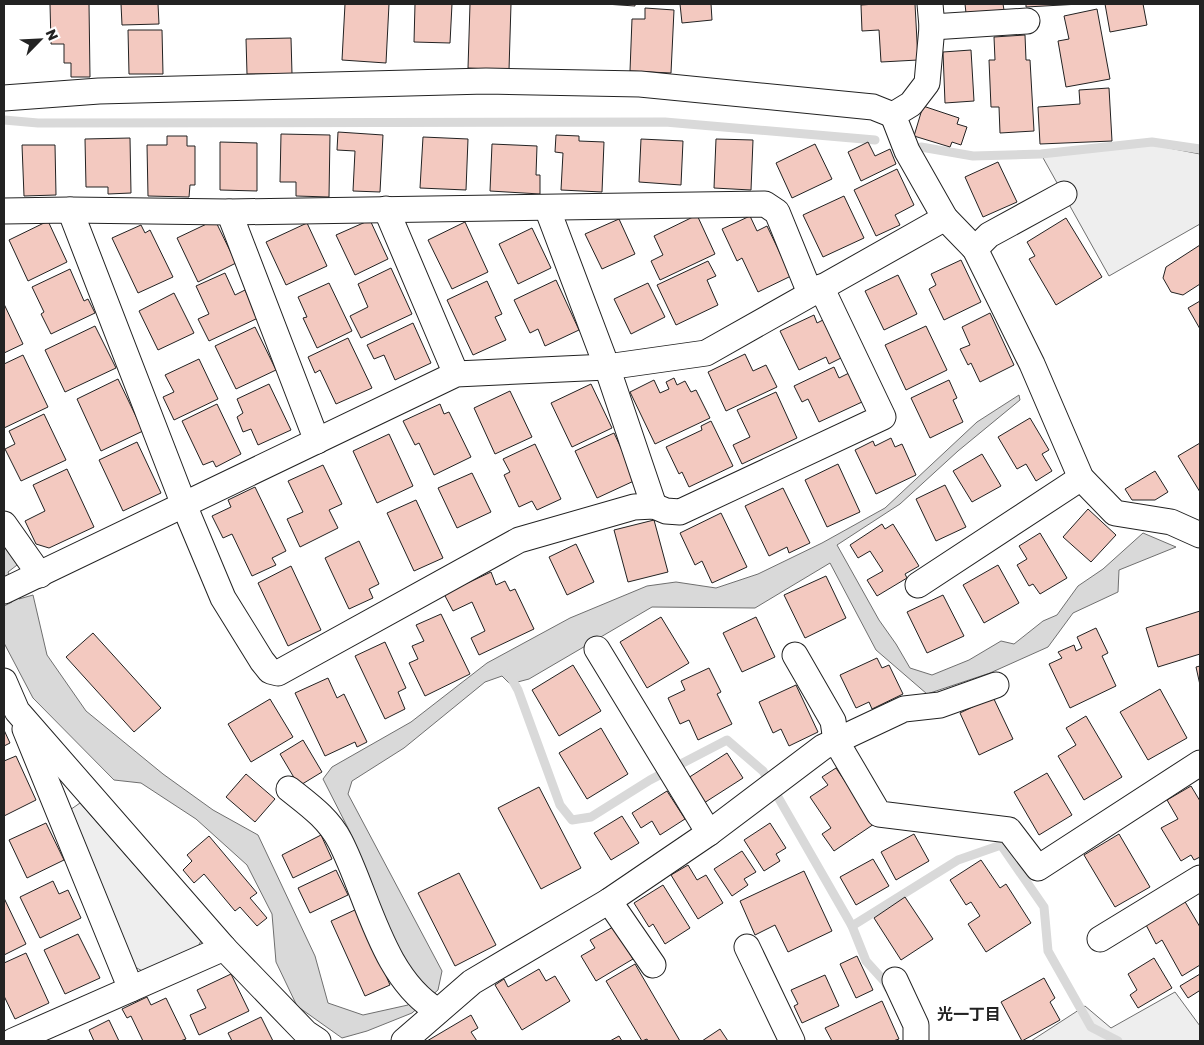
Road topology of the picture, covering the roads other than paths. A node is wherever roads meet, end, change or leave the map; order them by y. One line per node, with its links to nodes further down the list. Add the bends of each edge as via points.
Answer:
1 (931, 15): 2 (street); 4 (street, via 927,83 910,104)
2 (1027, 21)
3 (4, 98): 4 (street, via 99,91 486,81 640,84 873,108)
4 (893, 115): 11 (street, via 907,151)
5 (1064, 194): 12 (street, via 989,235)
6 (547, 208): 7 (street); 13 (street, via 765,204 777,212); 14 (street)
7 (386, 209): 10 (street); 15 (street)
8 (70, 210): 9 (street); 10 (street); 18 (street)
9 (4, 211)
10 (229, 212): 16 (street)
11 (945, 218): 12 (street); 13 (street)
12 (976, 249): 17 (street, via 1032,364)
13 (816, 290): 14 (street, via 706,353); 19 (street, via 883,417 680,512)
14 (607, 367): 15 (street); 19 (street)
15 (456, 374): 16 (street)
16 (317, 441): 18 (street)
17 (1081, 478): 21 (street, via 1115,514 1171,522); 23 (street)
18 (184, 505): 19 (street, via 223,598 262,661 270,671 278,673 519,540 634,507); 22 (street)
19 (654, 506)
20 (4, 524): 22 (street)
21 (1200, 535)
22 (20, 583)
23 (918, 585)
24 (597, 649): 32 (street)
25 (796, 655): 29 (street, via 832,720)
26 (4, 680): 28 (street)
27 (996, 685): 29 (street, via 940,705 904,709)
28 (17, 711): 37 (street); 40 (street)
29 (836, 741): 30 (street, via 879,814 1009,830 1038,868); 32 (street)
30 (1200, 763)
31 (289, 790): 41 (street, via 320,813 339,840 384,946 410,989)
32 (708, 833): 34 (street)
33 (1200, 878): 35 (street)
34 (610, 901): 38 (street); 41 (street, via 472,982)
35 (1100, 939)
36 (747, 947): 45 (street)
37 (224, 948): 40 (street); 43 (street, via 306,1033)
38 (653, 965)
39 (895, 980): 46 (street, via 916,1025)
40 (131, 989): 42 (street)
41 (433, 1009): 44 (street)
42 (13, 1041)
43 (318, 1041)
44 (404, 1041)
45 (792, 1041)
46 (916, 1041)

